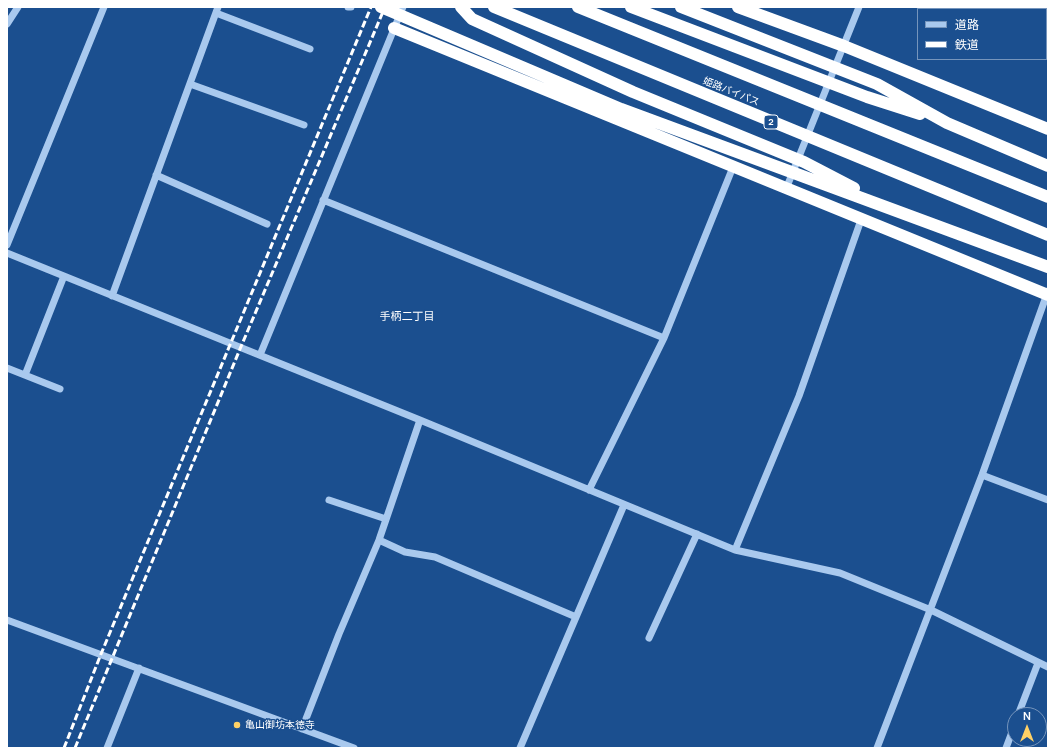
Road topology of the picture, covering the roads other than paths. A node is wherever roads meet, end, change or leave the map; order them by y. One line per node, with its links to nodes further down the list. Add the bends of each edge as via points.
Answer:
1 (18, 7): 15 (street)
2 (104, 7): 33 (street)
3 (348, 7): 4 (street)
4 (351, 7)
5 (381, 7): 29 (highway, via 621,109)
6 (403, 7): 16 (street)
7 (461, 7): 29 (highway, via 472,19 633,92 804,162)
8 (494, 7): 32 (highway, 姫路バイパス / 2)
9 (578, 7): 27 (highway)
10 (631, 7): 20 (highway, via 867,97)
11 (681, 7): 20 (highway, via 877,84)
12 (738, 7): 17 (highway)
13 (859, 7): 17 (street)
14 (217, 10): 18 (street); 19 (street)
15 (7, 24)
16 (394, 28): 24 (highway); 28 (street)
17 (844, 46): 22 (highway); 26 (street)
18 (310, 49)
19 (190, 84): 21 (street); 25 (street)
20 (948, 123): 23 (highway)
21 (304, 125)
22 (1048, 129)
23 (1048, 166)
24 (733, 167): 26 (highway); 39 (street)
25 (156, 175): 31 (street); 38 (street)
26 (786, 189): 30 (highway)
27 (1048, 197)
28 (323, 200): 39 (street); 40 (street)
29 (901, 212): 35 (highway)
30 (862, 220): 37 (highway); 53 (street, via 799,396)
31 (267, 224)
32 (1048, 235)
33 (7, 245)
34 (7, 253): 36 (street)
35 (1048, 267)
36 (64, 276): 38 (street); 42 (street)
37 (1048, 293): 45 (street)
38 (112, 296): 40 (street)
39 (664, 338): 46 (street)
40 (260, 355): 44 (street)
41 (7, 368): 42 (street)
42 (25, 375): 43 (street)
43 (60, 389)
44 (420, 420): 46 (street); 50 (street)
45 (982, 475): 48 (street); 54 (street)
46 (589, 490): 49 (street)
47 (329, 500): 50 (street)
48 (1048, 500)
49 (624, 504): 51 (street); 55 (street)
50 (386, 519): 52 (street)
51 (697, 534): 53 (street); 57 (street)
52 (379, 540): 55 (street, via 405,552 435,557); 62 (street)
53 (734, 550): 54 (street, via 840,573)
54 (931, 610): 58 (street); 66 (street)
55 (576, 617): 65 (street)
56 (7, 620): 60 (street)
57 (649, 638)
58 (1038, 662): 59 (street); 61 (street)
59 (1048, 667)
60 (139, 668): 62 (street); 63 (street)
61 (1021, 707)
62 (302, 729): 64 (street)
63 (107, 748)
64 (354, 748)
65 (520, 748)
66 (877, 748)

